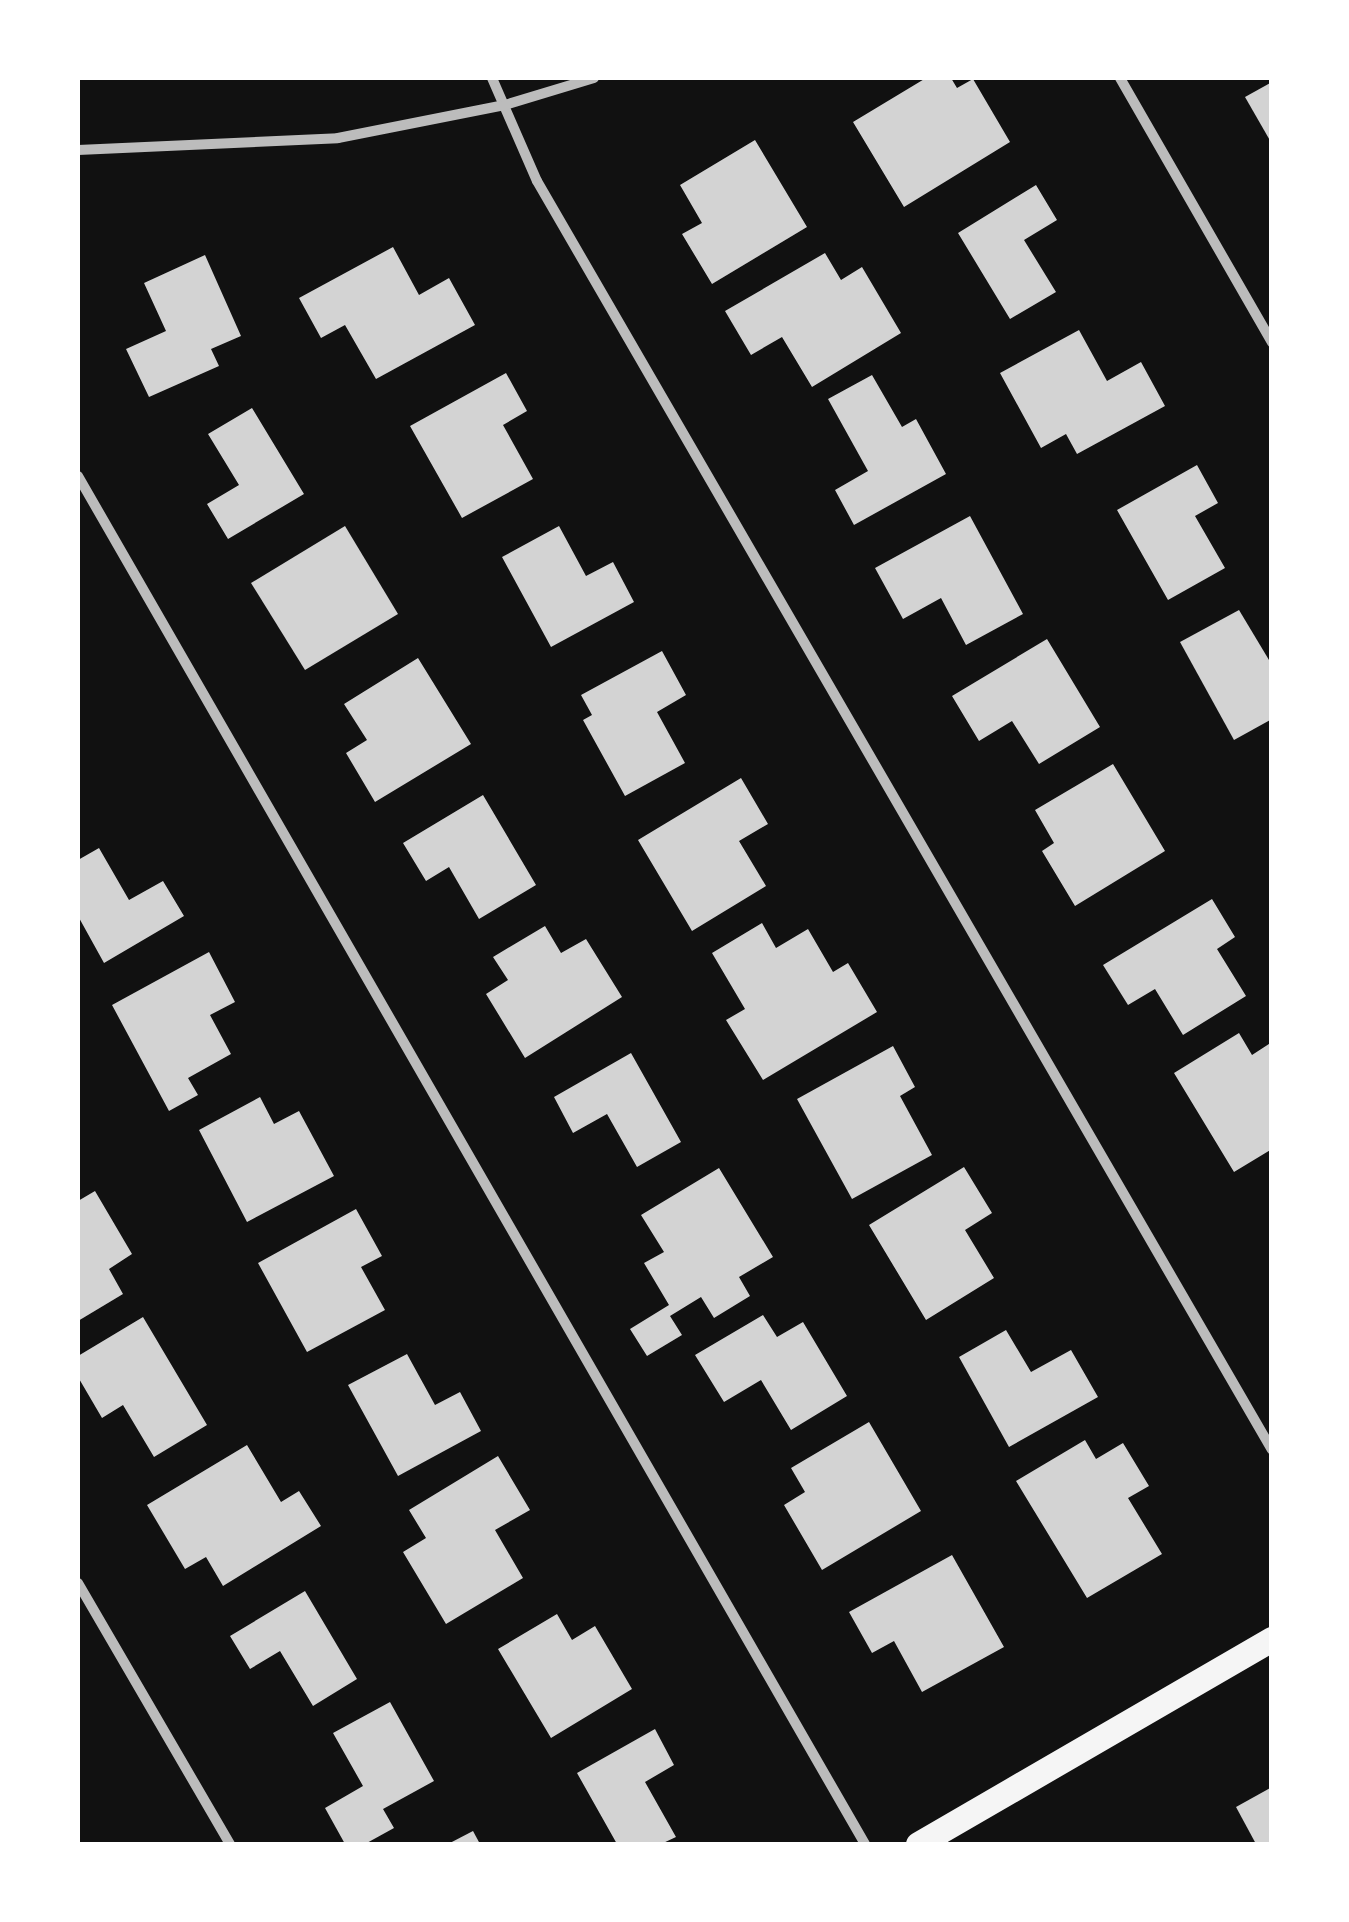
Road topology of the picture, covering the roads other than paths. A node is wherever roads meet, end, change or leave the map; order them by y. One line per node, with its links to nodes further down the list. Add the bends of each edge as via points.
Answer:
1 (492, 78): 4 (street)
2 (594, 78): 4 (street)
3 (1120, 78): 6 (street)
4 (505, 106): 5 (street, via 338,138); 8 (street, via 547,198)
5 (78, 150)
6 (1272, 342)
7 (78, 476): 12 (street)
8 (1272, 1450)
9 (78, 1583): 11 (street)
10 (1272, 1639): 13 (main road)
11 (230, 1844)
12 (864, 1844)
13 (918, 1844)

